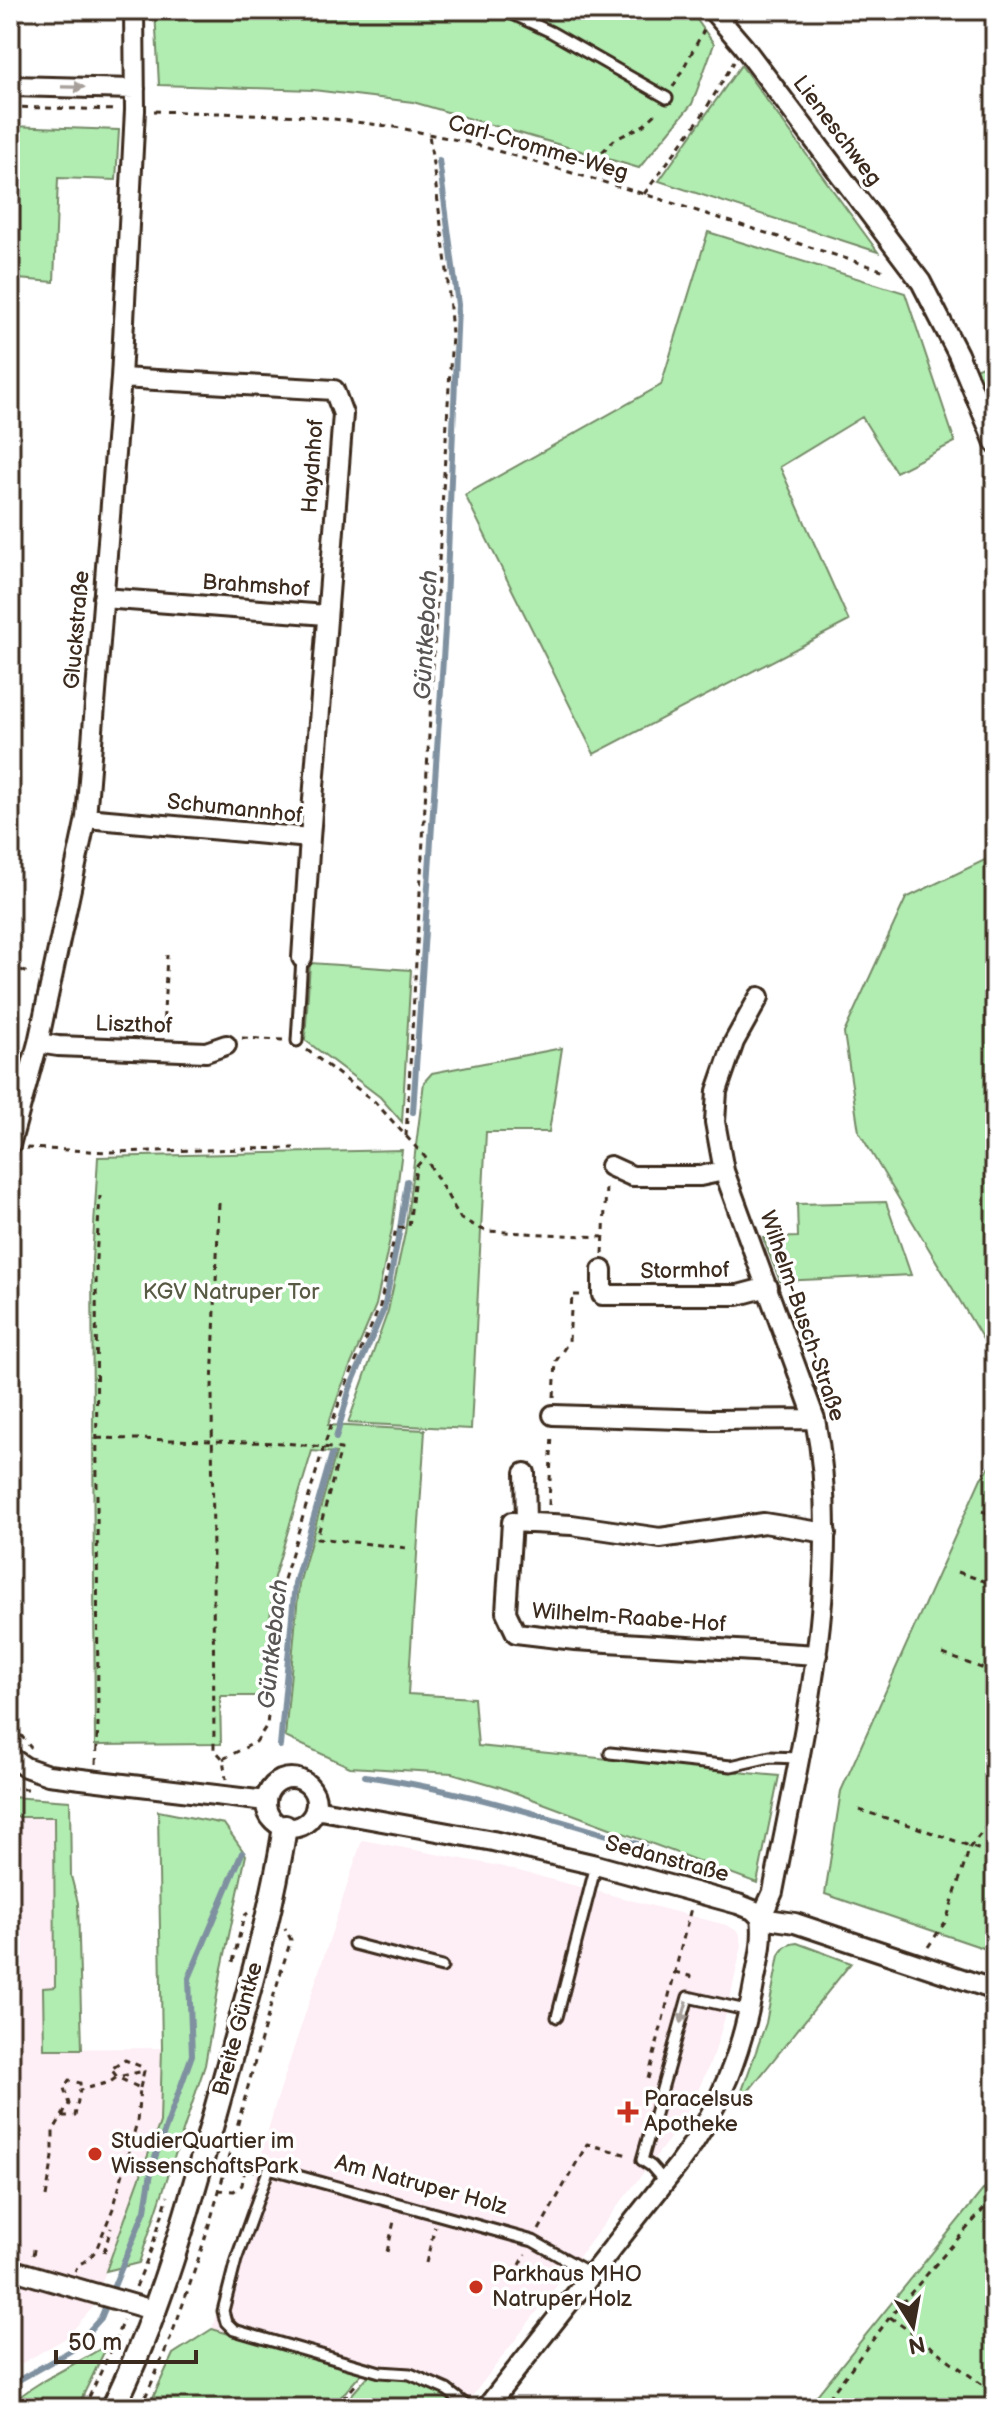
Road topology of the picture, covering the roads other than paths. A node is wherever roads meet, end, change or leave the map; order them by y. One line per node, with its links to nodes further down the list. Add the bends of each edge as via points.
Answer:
1 (134, 10): 5 (street, Gluckstraße)
2 (504, 10): 6 (lane)
3 (712, 10): 8 (street, Lieneschweg, via 921,282)
4 (10, 86): 5 (street, one-way to 5)
5 (135, 89): 7 (street, Gluckstraße)
6 (667, 98)
7 (121, 378): 9 (street, Gluckstraße); 10 (street, Haydnhof, via 334,390 343,414)
8 (995, 443)
9 (103, 598): 10 (street, Brahmshof); 11 (street, Gluckstraße)
10 (326, 615): 12 (street, Brahmshof)
11 (86, 818): 12 (street, Schumannhof); 16 (street, Gluckstraße)
12 (310, 838): 13 (street, Schumannhof)
13 (302, 958): 15 (lane)
14 (759, 997): 20 (street, Wilhelm-Busch-Straße, via 734,1042 717,1091 715,1122)
15 (297, 1041)
16 (38, 1043): 17 (street, Liszthof, via 206,1052); 18 (street, Gluckstraße)
17 (226, 1045)
18 (17, 1147)
19 (610, 1166): 20 (street, via 632,1176)
20 (724, 1171): 22 (street, Wilhelm-Busch-Straße)
21 (602, 1270): 22 (street, Stormhof, via 602,1295 738,1295)
22 (768, 1287): 24 (street, Wilhelm-Busch-Straße)
23 (553, 1415): 24 (street)
24 (815, 1419): 27 (street, Wilhelm-Busch-Straße, via 823,1460)
25 (525, 1473): 26 (street)
26 (526, 1523): 27 (street, via 660,1538 764,1523); 28 (street, Wilhelm-Raabe-Hof, via 512,1522 506,1612 516,1633)
27 (826, 1533): 28 (street, Wilhelm-Busch-Straße)
28 (817, 1655): 31 (street, Wilhelm-Busch-Straße)
29 (610, 1753): 31 (lane, via 731,1766 770,1757)
30 (10, 1757): 32 (street, via 48,1775)
31 (799, 1758): 36 (street, Wilhelm-Busch-Straße, via 773,1892)
32 (266, 1801): 33 (street, via 274,1784 294,1778 311,1788); 34 (street, via 268,1813)
33 (315, 1809): 34 (street, via 305,1823); 35 (street, Sedanstraße)
34 (285, 1827): 45 (street, Breite Güntke, via 260,1947)
35 (596, 1865): 36 (street, Sedanstraße, via 738,1904); 41 (lane)
36 (761, 1918): 39 (street, Sedanstraße, via 795,1923); 40 (street)
37 (354, 1944): 38 (lane)
38 (442, 1967)
39 (995, 1990)
40 (750, 2011): 42 (street, via 716,2107); 42 (lane, one-way to 42, via 688,1997 642,2160)
41 (557, 2017)
42 (665, 2182): 44 (street)
43 (10, 2269): 45 (street)
44 (593, 2275): 47 (lane, Am Natruper Holz, via 533,2241 269,2168 236,2260 223,2311 226,2322 234,2330 369,2369 410,2374 447,2390); 48 (street)
45 (156, 2311): 46 (street, Breite Güntke)
46 (113, 2408)
47 (470, 2408)
48 (486, 2408)

